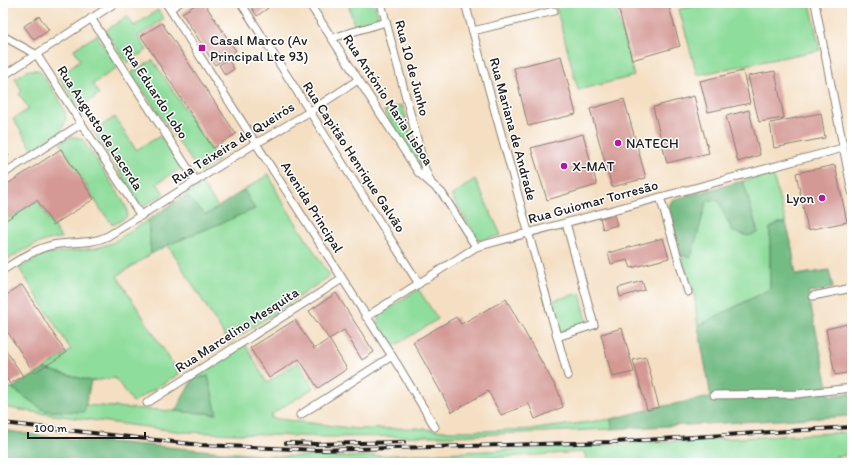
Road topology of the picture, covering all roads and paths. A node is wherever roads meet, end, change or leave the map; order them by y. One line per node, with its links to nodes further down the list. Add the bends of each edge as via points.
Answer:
1 (114, 3): 10 (street)
2 (179, 3): 8 (street)
3 (241, 3): 18 (street, Rua Capitão Henrique Galvão)
4 (309, 3): 14 (street, Rua António Maria Lisboa)
5 (381, 3): 11 (street, Rua 10 de Junho)
6 (465, 3): 12 (street, Rua Mariana de Andrade)
7 (815, 3): 21 (street)
8 (168, 6): 20 (street, Avenida Principal)
9 (554, 11): 12 (street)
10 (92, 18): 15 (street); 23 (street, Rua Eduardo Lobo)
11 (386, 22): 14 (street); 24 (street, Rua 10 de Junho)
12 (473, 32): 29 (street, Rua Mariana de Andrade)
13 (3, 36): 15 (street)
14 (332, 38): 17 (street, Rua António Maria Lisboa)
15 (37, 55): 16 (street); 19 (street, Rua Augusto de Lacerda)
16 (3, 76)
17 (358, 80): 18 (street, Rua Teixeira de Queirós); 24 (street, Rua António Maria Lisboa, via 418,172)
18 (309, 112): 20 (street, Rua Teixeira de Queirós); 33 (street, Rua Capitão Henrique Galvão)
19 (82, 124): 22 (street); 27 (street, Rua Augusto de Lacerda)
20 (256, 143): 23 (street, Rua Teixeira de Queirós); 32 (street, Avenida Principal)
21 (843, 148): 25 (street); 26 (street, Rua Guiomar Torresão)
22 (3, 174)
23 (196, 181): 27 (street, Rua Teixeira de Queirós)
24 (432, 185): 30 (street, Rua António Maria Lisboa, via 442,193)
25 (852, 192)
26 (660, 197): 28 (street, Rua Guiomar Torresão); 35 (street)
27 (141, 216): 31 (street, Rua Teixeira de Queirós, via 103,239 86,243 55,244 42,248)
28 (566, 223): 29 (street, Rua Guiomar Torresão); 38 (street, via 594,325)
29 (528, 233): 30 (street, Rua Guiomar Torresão); 38 (street, Rua Mariana de Andrade)
30 (476, 247): 33 (street, Rua Guiomar Torresão)
31 (3, 270)
32 (342, 279): 37 (street, Avenida Principal); 43 (street, Rua Marcelino Mesquita)
33 (419, 284): 37 (street, Rua Guiomar Torresão)
34 (852, 288): 36 (street)
35 (688, 292)
36 (813, 296)
37 (366, 317): 39 (street, Avenida Principal)
38 (557, 337): 40 (street, Rua Mariana de Andrade)
39 (392, 356): 44 (street); 45 (street, Avenida Principal)
40 (568, 376)
41 (852, 388): 42 (street, via 797,394)
42 (714, 394)
43 (147, 403)
44 (300, 415)
45 (435, 427)
46 (55, 463): 47 (street)
47 (62, 463)

